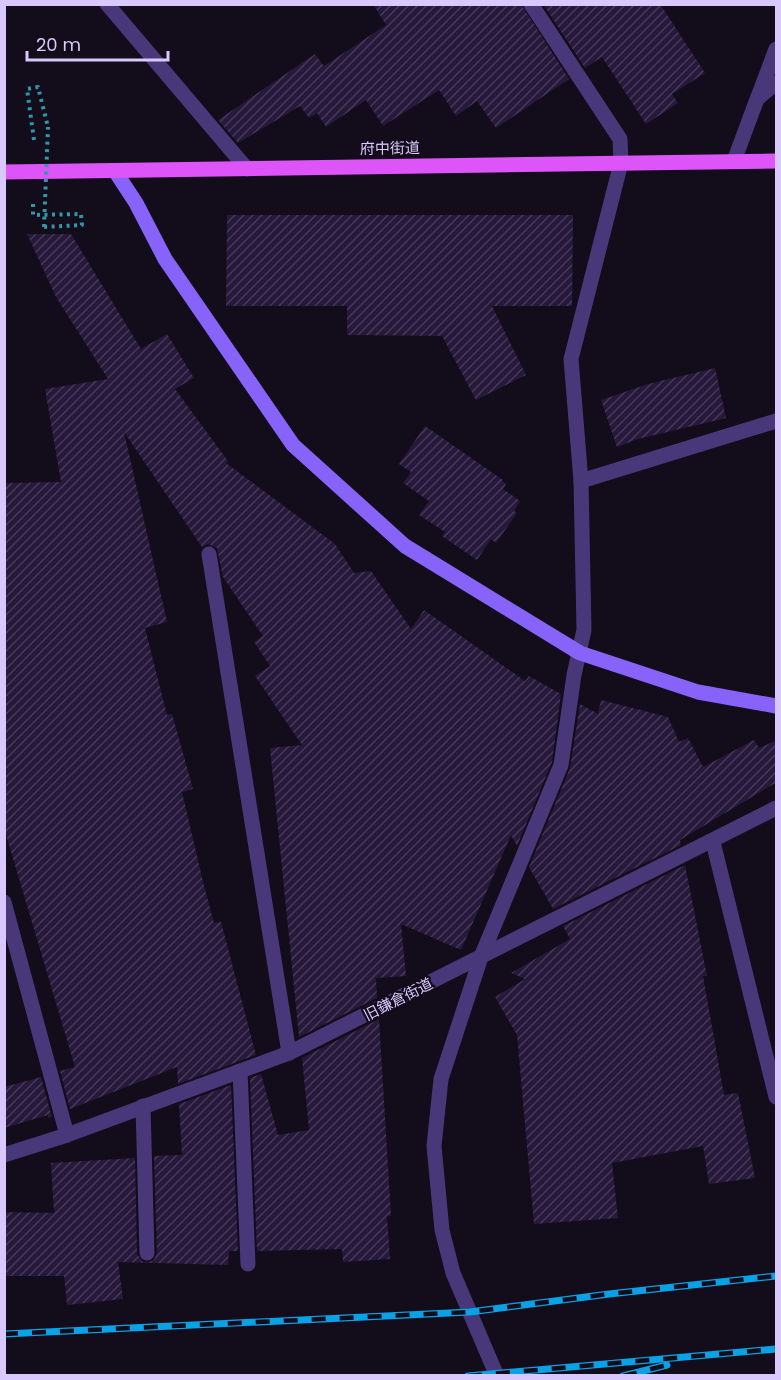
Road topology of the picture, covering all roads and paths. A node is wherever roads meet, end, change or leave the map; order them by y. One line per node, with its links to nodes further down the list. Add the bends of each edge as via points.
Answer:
1 (106, 4): 10 (street)
2 (531, 4): 9 (street, via 620,140)
3 (777, 49): 5 (street)
4 (777, 83): 5 (street)
5 (758, 99): 7 (street)
6 (35, 145): 13 (path, bridge, via 27,89 38,87 48,127 44,227 82,225 81,214 33,215)
7 (734, 161): 8 (main road, 府中街道); 9 (main road, 府中街道)
8 (777, 161)
9 (621, 163): 10 (main road, 府中街道); 15 (street, via 571,359)
10 (247, 169): 11 (main road, 府中街道)
11 (115, 171): 12 (main road, 府中街道); 17 (street, via 165,259 293,445 405,546)
12 (4, 172)
13 (33, 204)
14 (777, 421): 15 (street)
15 (581, 481): 17 (street, via 584,630)
16 (209, 554): 23 (street)
17 (580, 653): 18 (street, via 698,692); 22 (street, via 561,765)
18 (777, 706)
19 (777, 808): 20 (street, 旧鎌倉街道)
20 (713, 842): 22 (street, 旧鎌倉街道); 25 (street)
21 (4, 902): 27 (street)
22 (481, 957): 23 (street, 旧鎌倉街道); 31 (street, via 441,1078 434,1146 442,1230 453,1273)
23 (289, 1053): 24 (street, 旧鎌倉街道)
24 (240, 1071): 26 (street, 旧鎌倉街道); 30 (street)
25 (777, 1097)
26 (143, 1106): 27 (street, 旧鎌倉街道); 29 (street)
27 (67, 1135): 28 (street, 旧鎌倉街道)
28 (4, 1155)
29 (147, 1253)
30 (248, 1264)
31 (497, 1376)

